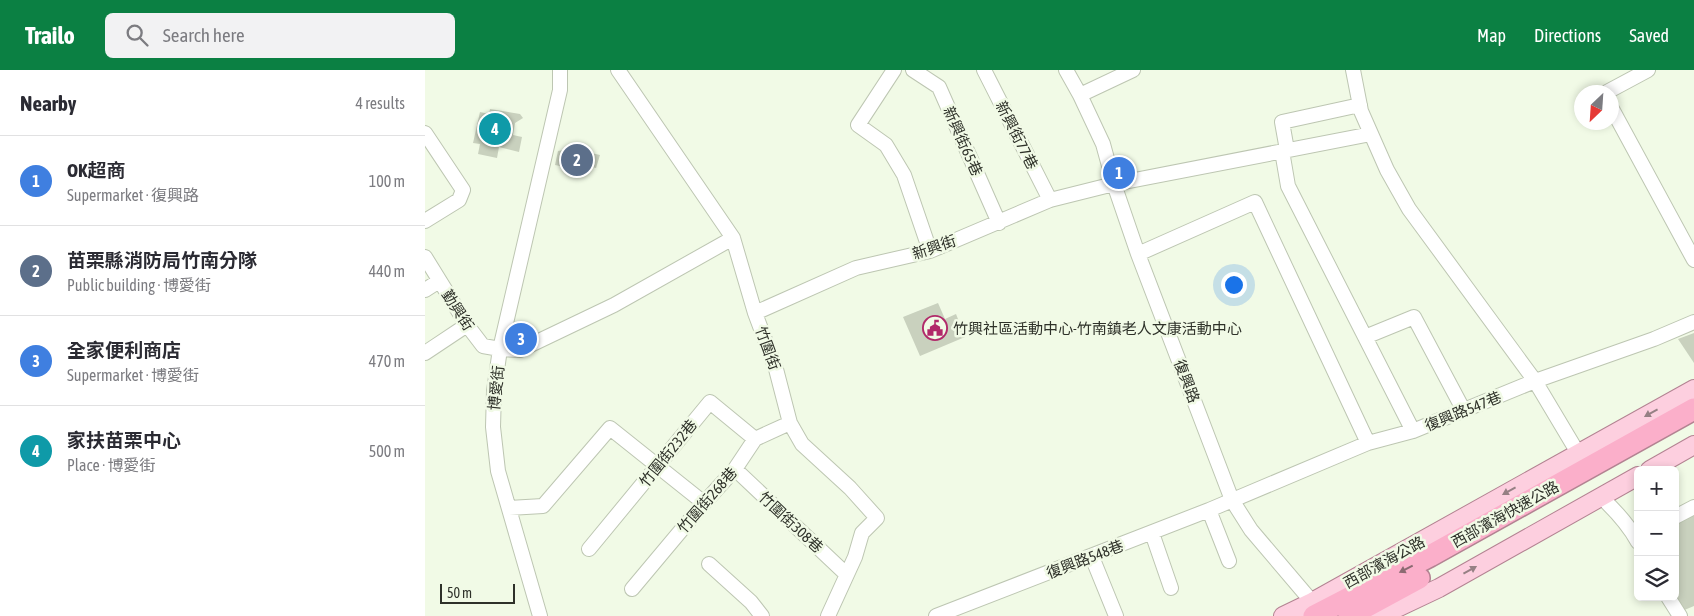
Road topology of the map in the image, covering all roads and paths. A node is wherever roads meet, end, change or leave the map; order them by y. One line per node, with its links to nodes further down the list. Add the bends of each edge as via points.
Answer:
1 (560, 70): 32 (street, 博愛街, via 560,90)
2 (618, 70): 21 (street, 竹圍街)
3 (894, 70): 22 (street, via 858,126 886,145 904,175)
4 (913, 70): 20 (street, 新興街65巷, via 939,88)
5 (985, 70): 18 (street, 新興街77巷)
6 (1066, 70): 11 (street, 復興路)
7 (1133, 70): 11 (street)
8 (1353, 70): 12 (street)
9 (1648, 70): 10 (street)
10 (1619, 86)
11 (1080, 94): 17 (street, 復興路, via 1103,144)
12 (1360, 105): 15 (street); 16 (street, via 1282,122)
13 (1619, 122): 25 (street)
14 (425, 133): 19 (street, via 463,190 459,200)
15 (1371, 134): 16 (street, 新興街); 34 (street, via 1409,209)
16 (1284, 150): 17 (street, 新興街); 31 (street, via 1288,186)
17 (1114, 184): 18 (street, 新興街); 23 (street, 復興路)
18 (1050, 200): 20 (street, 新興街)
19 (425, 221)
20 (999, 223): 22 (street, 新興街)
21 (733, 238): 28 (street, 竹圍街); 32 (street, via 613,305 520,350)
22 (930, 251): 28 (street, 新興街, via 856,268)
23 (1138, 254): 42 (street, via 1255,202); 50 (street, 復興路)
24 (425, 257): 26 (street, 勤興街)
25 (1694, 260)
26 (439, 281): 27 (street); 30 (street, 勤興街)
27 (425, 290)
28 (755, 313): 38 (street, 竹圍街, via 776,369)
29 (1694, 322): 34 (street, 復興路547巷)
30 (467, 325): 32 (street, 勤興街, via 483,346); 33 (street)
31 (1365, 337): 37 (street, via 1414,317); 40 (street)
32 (501, 349): 53 (street, 博愛街, via 494,390 493,427 498,471)
33 (425, 353)
34 (1535, 381): 37 (street, 復興路547巷); 44 (street)
35 (1694, 390): 44 (main road, 西部濱海公路, one-way to 44)
36 (1694, 409): 66 (highway, 西部濱海快速公路, one-way to 66, via 1430,556)
37 (1464, 411): 40 (street, 復興路547巷)
38 (790, 423): 41 (street); 62 (street, 竹圍街, via 802,444 877,518 862,533)
39 (1694, 426): 73 (highway, 西部濱海快速公路)
40 (1413, 431): 42 (street, 復興路547巷)
41 (755, 439): 45 (street, 竹圍街232巷, via 710,402); 47 (street, 竹圍街268巷)
42 (1368, 443): 50 (street, 復興路547巷)
43 (1694, 445): 46 (main road)
44 (1578, 453): 66 (main road, 西部濱海公路, one-way to 66)
45 (658, 466): 51 (street); 53 (street, via 610,428 543,506); 58 (street, 竹圍街232巷)
46 (1657, 466)
47 (735, 469): 51 (street, 竹圍街268巷); 62 (street, 竹圍街308巷)
48 (1634, 478): 49 (main road)
49 (1601, 496): 57 (street); 74 (main road, one-way to 49, via 1439,588)
50 (1232, 500): 54 (street, 復興路548巷); 66 (street, 復興路, via 1251,530)
51 (704, 503): 64 (street, 竹圍街268巷)
52 (1694, 507): 55 (street)
53 (509, 508): 67 (street, 博愛街)
54 (1209, 510): 56 (street, 復興路548巷); 60 (street)
55 (1679, 515)
56 (1152, 533): 59 (street, 復興路548巷); 63 (street)
57 (1634, 534)
58 (589, 549)
59 (1092, 557): 70 (street, 復興路548巷); 71 (street)
60 (1229, 561)
61 (709, 564): 68 (street, via 751,602)
62 (846, 574): 69 (street, 竹圍街)
63 (1171, 588)
64 (632, 589)
65 (1671, 601): 75 (street)
66 (1318, 612): 72 (main road, 西部濱海公路)
67 (540, 616)
68 (761, 616)
69 (828, 616)
70 (937, 616)
71 (1116, 616)
72 (1283, 616)
73 (1349, 616)
74 (1380, 616)
75 (1680, 616)

